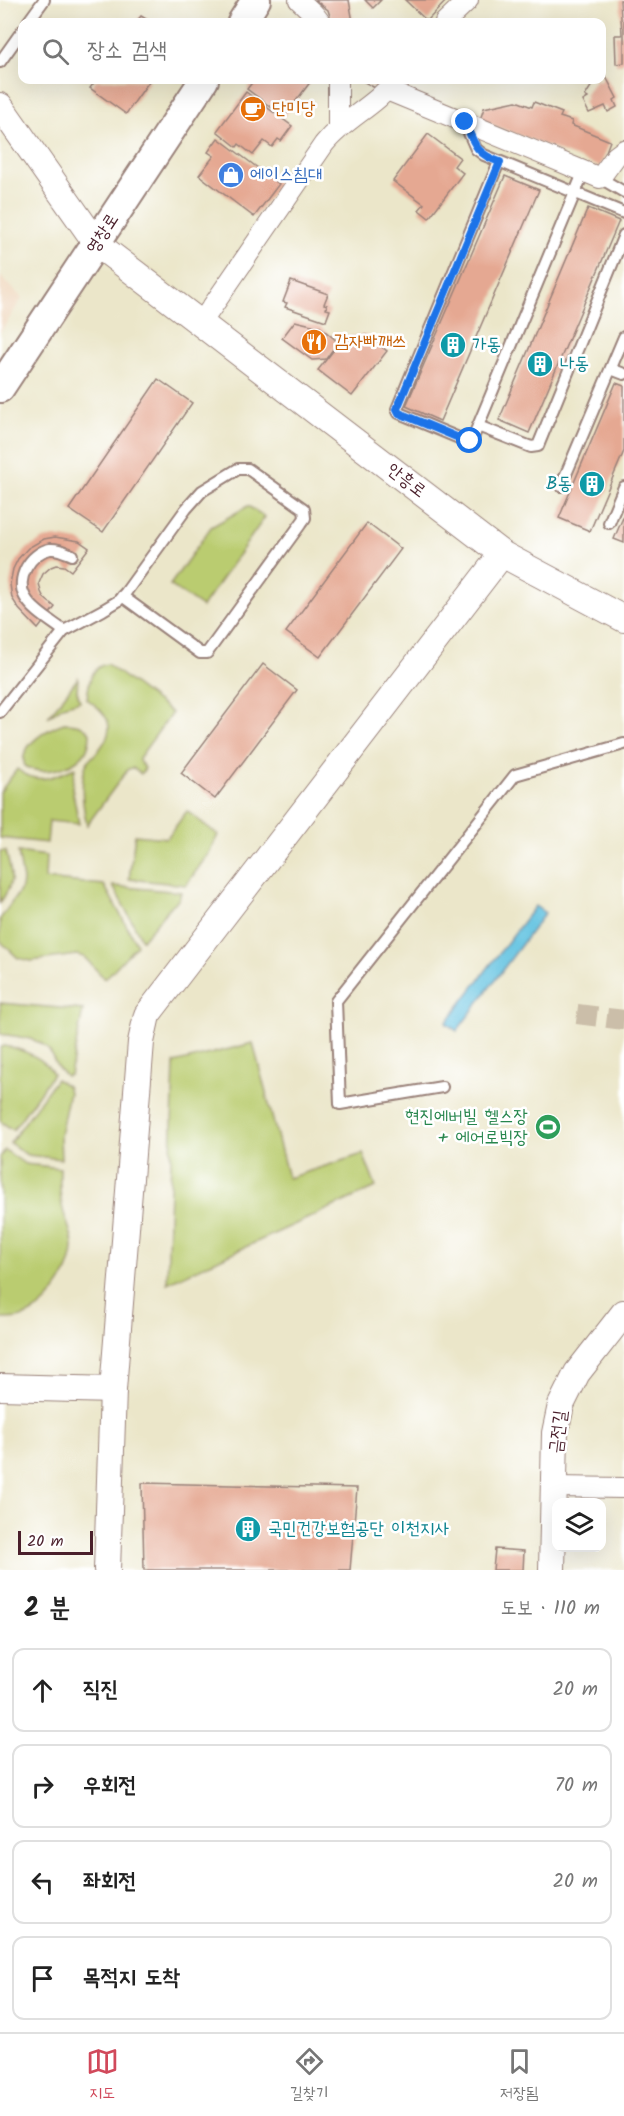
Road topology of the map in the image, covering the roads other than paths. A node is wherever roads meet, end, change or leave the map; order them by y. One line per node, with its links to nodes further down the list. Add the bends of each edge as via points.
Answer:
1 (44, 0): 5 (lane)
2 (256, 0): 6 (main road)
3 (299, 0): 7 (street)
4 (468, 0): 8 (street)
5 (31, 18)
6 (245, 18)
7 (317, 18)
8 (449, 18)
9 (18, 37): 10 (lane)
10 (0, 62)
11 (201, 84): 24 (main road, 영창로)
12 (338, 84): 16 (street)
13 (391, 85): 15 (street); 16 (street)
14 (0, 106): 24 (street, 안흥로)
15 (465, 122): 18 (lane, via 476,149); 19 (street)
16 (338, 128): 25 (street)
17 (624, 150): 19 (street)
18 (500, 162): 20 (lane); 30 (lane, via 397,409 466,441 472,440)
19 (592, 175): 20 (lane); 21 (lane)
20 (576, 192): 22 (lane); 30 (lane)
21 (624, 192)
22 (624, 213)
23 (624, 235): 30 (lane, via 538,446 531,447)
24 (97, 243): 25 (street, 안흥로); 29 (main road, 영창로)
25 (201, 323): 34 (street, 안흥로)
26 (624, 337): 27 (lane)
27 (611, 369): 28 (lane); 31 (lane)
28 (624, 374)
29 (2, 383)
30 (478, 426)
31 (561, 486)
32 (624, 487): 33 (lane)
33 (609, 523)
34 (502, 554): 37 (street, 안흥로); 44 (street, via 147,1015 141,1042)
35 (72, 555): 38 (lane, via 52,549 36,555 22,582 32,605)
36 (122, 596): 36 (lane, via 202,491 238,469 248,469 304,508 305,518 207,653 200,652); 38 (lane)
37 (624, 619)
38 (64, 631): 39 (lane)
39 (0, 712)
40 (624, 744): 41 (lane, via 515,775 336,1001 340,1104)
41 (442, 1087)
42 (624, 1313): 45 (street, 금전길, via 577,1373 561,1405 555,1433)
43 (0, 1387): 44 (street)
44 (113, 1390): 47 (street)
45 (555, 1487): 46 (street); 48 (street, 금전길)
46 (624, 1488)
47 (106, 1570)
48 (552, 1570)

